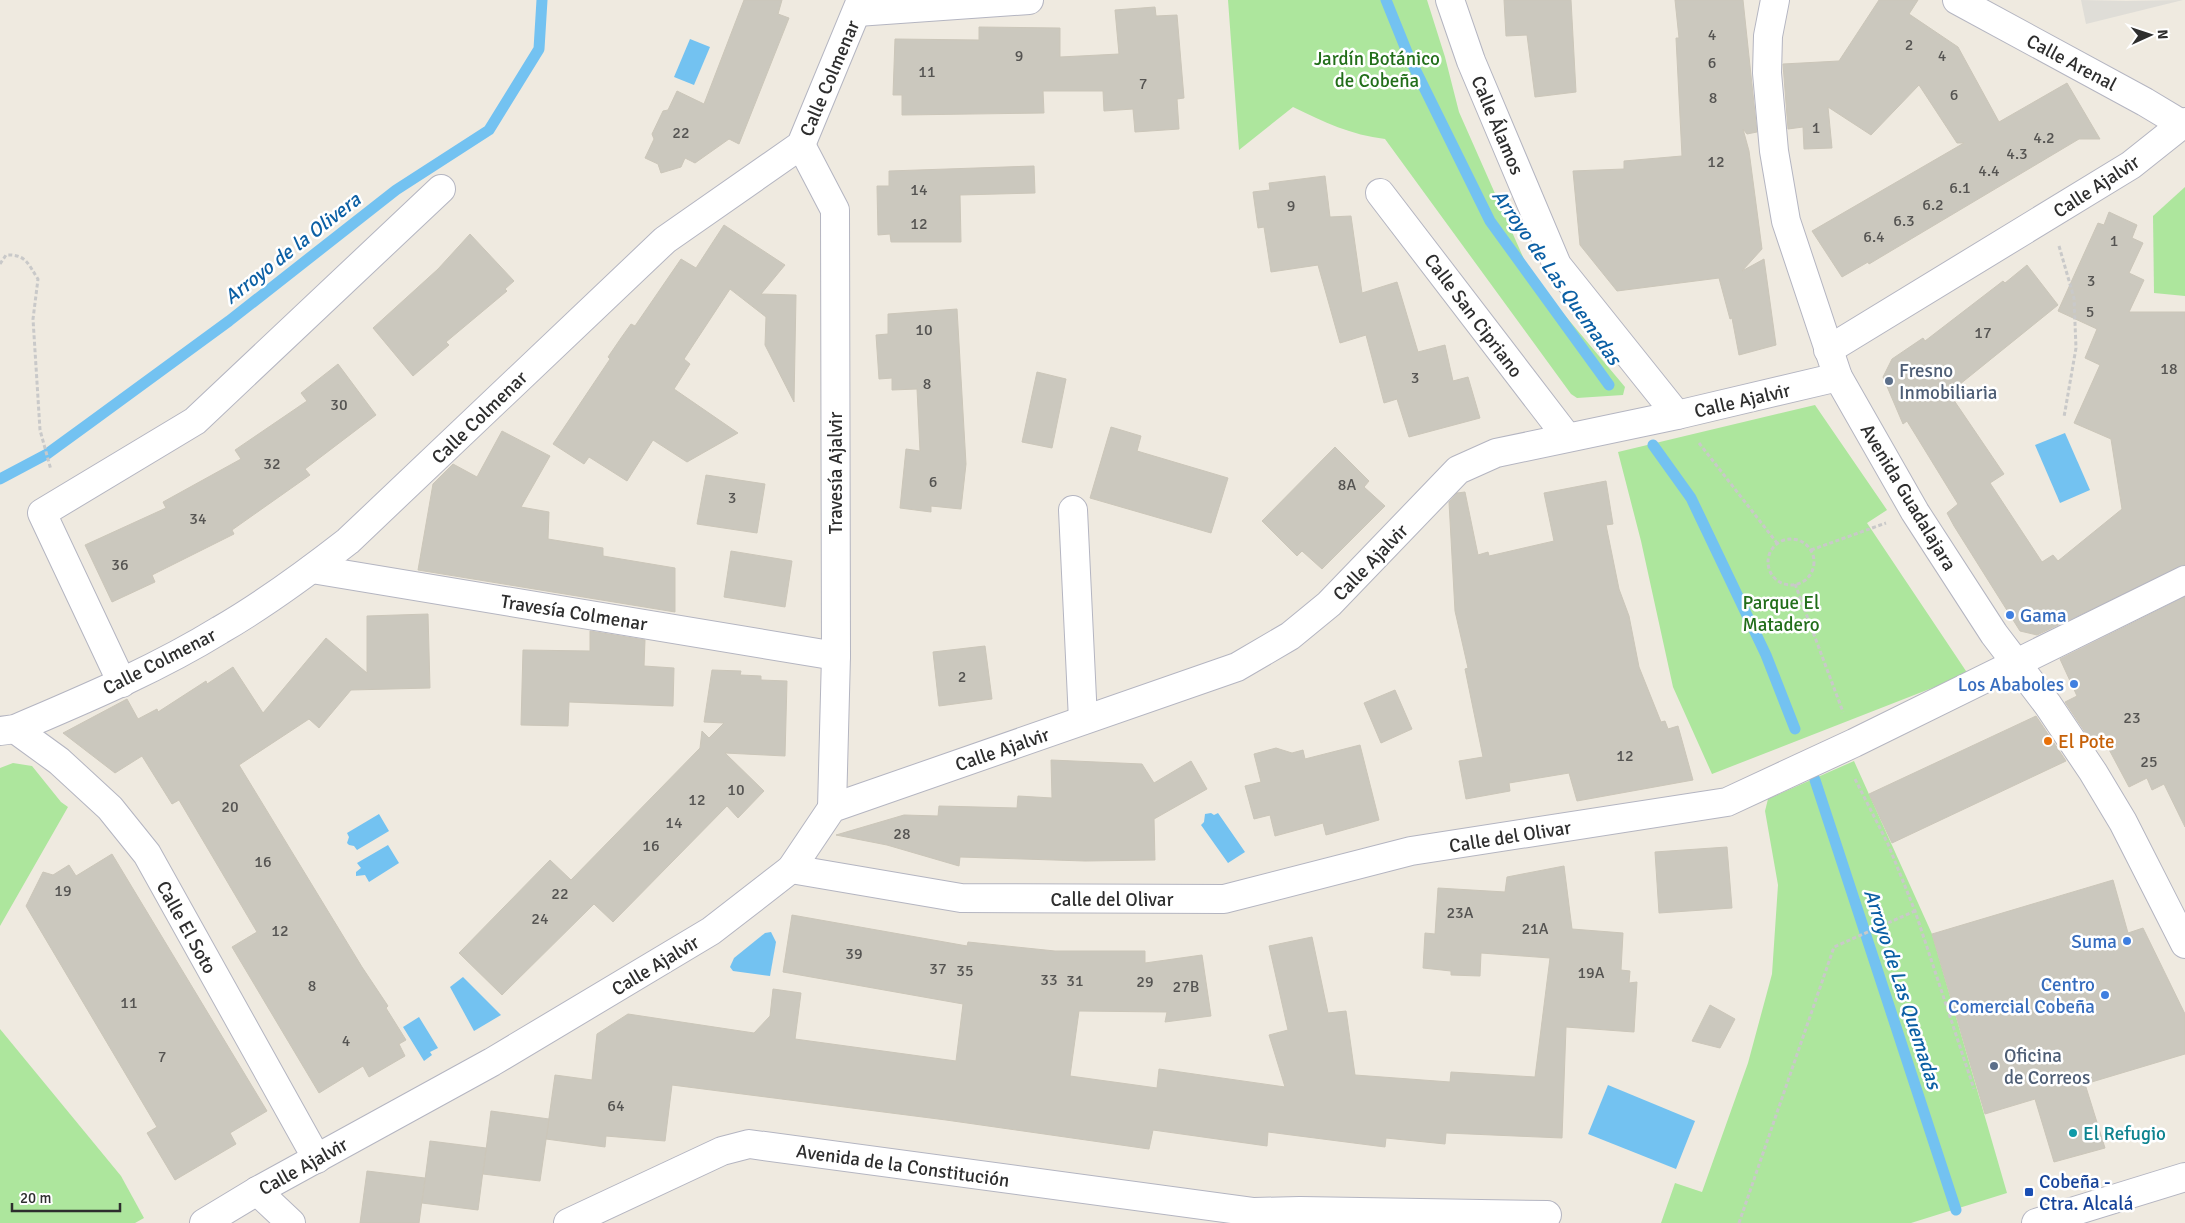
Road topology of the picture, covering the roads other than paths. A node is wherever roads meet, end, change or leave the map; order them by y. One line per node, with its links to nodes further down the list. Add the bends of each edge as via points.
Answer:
1 (1030, 0): 5 (street)
2 (1450, 0): 12 (street, Calle Álamos, via 1471,61 1557,265)
3 (1775, 0): 10 (street, Avenida Guadalajara, via 1768,36 1767,73 1774,151 1786,221)
4 (1957, 0): 6 (street, Calle Arenal)
5 (859, 6): 7 (street, Calle Colmenar)
6 (2184, 124): 10 (street, Calle Ajalvir, via 2131,165)
7 (801, 146): 15 (street, Calle Colmenar, via 665,240 348,541); 17 (street, Travesía Ajalvir, via 835,210)
8 (441, 189): 19 (street, via 195,422 42,513)
9 (1380, 193): 13 (street, Calle San Cipriano)
10 (1828, 350): 11 (street, Avenida Guadalajara)
11 (1838, 377): 12 (street, Calle Ajalvir); 18 (street, Avenida Guadalajara, via 1915,512 1994,634)
12 (1677, 414): 13 (street, Calle Ajalvir)
13 (1567, 437): 20 (street, Calle Ajalvir, via 1496,453 1458,470 1329,604 1290,636 1237,667)
14 (1073, 510): 20 (street)
15 (312, 569): 17 (street, Travesía Colmenar); 19 (street, Calle Colmenar, via 220,630)
16 (2185, 580): 18 (street, Calle del Olivar)
17 (836, 656): 22 (street, Travesía Ajalvir)
18 (2017, 662): 23 (street, Calle del Olivar, via 1727,802 1411,851 1224,899 961,898); 24 (street, Avenida Guadalajara, via 2093,772 2123,822)
19 (122, 683): 21 (street, Calle Colmenar)
20 (1083, 720): 22 (street, Calle Ajalvir)
21 (8, 730): 25 (street, Calle El Soto, via 59,761 110,808 147,854)
22 (832, 808): 23 (street, Calle Ajalvir)
23 (791, 868): 25 (street, Calle Ajalvir, via 711,931 492,1062)
24 (2185, 944)
25 (317, 1159): 27 (street, Calle Ajalvir)
26 (2185, 1177): 34 (street)
27 (257, 1191): 31 (street, Calle Ajalvir); 32 (street)
28 (1547, 1215): 29 (street, Avenida de la Constitución)
29 (1302, 1217): 30 (street, Avenida de la Constitución)
30 (1254, 1218): 33 (street, Avenida de la Constitución, via 749,1144 722,1150)
31 (204, 1223)
32 (291, 1223)
33 (568, 1223)
34 (2036, 1223)

